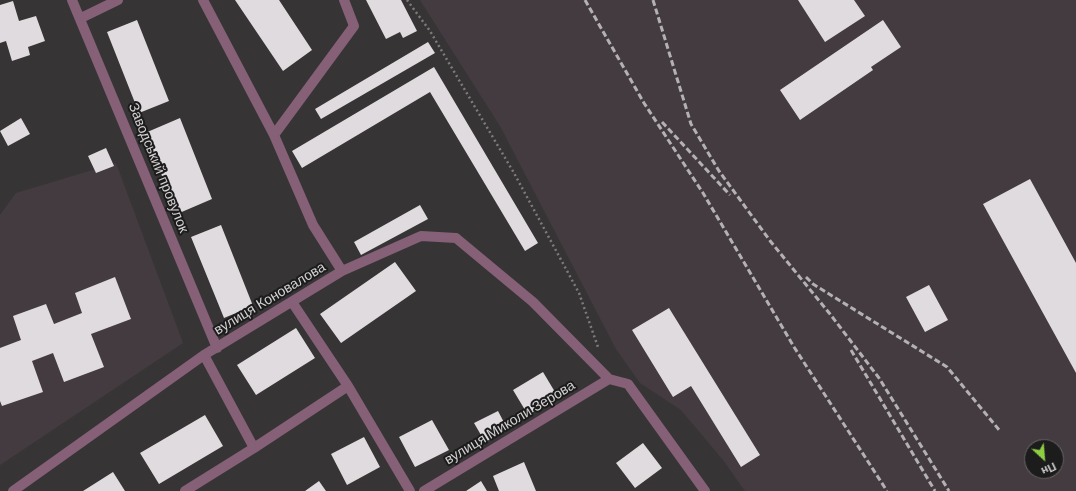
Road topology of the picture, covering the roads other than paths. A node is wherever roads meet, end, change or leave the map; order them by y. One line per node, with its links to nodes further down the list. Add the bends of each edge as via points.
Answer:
1 (72, 0): 5 (street, Заводський провулок)
2 (118, 0): 5 (street)
3 (203, 0): 6 (street, вулиця Коновалова)
4 (344, 0): 6 (street, via 354,26)
5 (81, 18): 9 (street, Заводський провулок)
6 (274, 135): 7 (street, вулиця Коновалова, via 313,225)
7 (342, 272): 8 (street, вулиця Коновалова); 11 (street, via 421,236 456,238 533,302)
8 (292, 302): 9 (street, вулиця Коновалова); 12 (street)
9 (217, 348): 10 (street, вулиця Коновалова)
10 (204, 355): 13 (street); 14 (street, вулиця Коновалова)
11 (609, 379): 17 (street, вулиця Миколи Зерова); 18 (street, via 628,384)
12 (348, 386): 13 (street); 16 (street)
13 (254, 448): 15 (street)
14 (14, 491)
15 (185, 491)
16 (410, 491)
17 (424, 491)
18 (705, 491)

